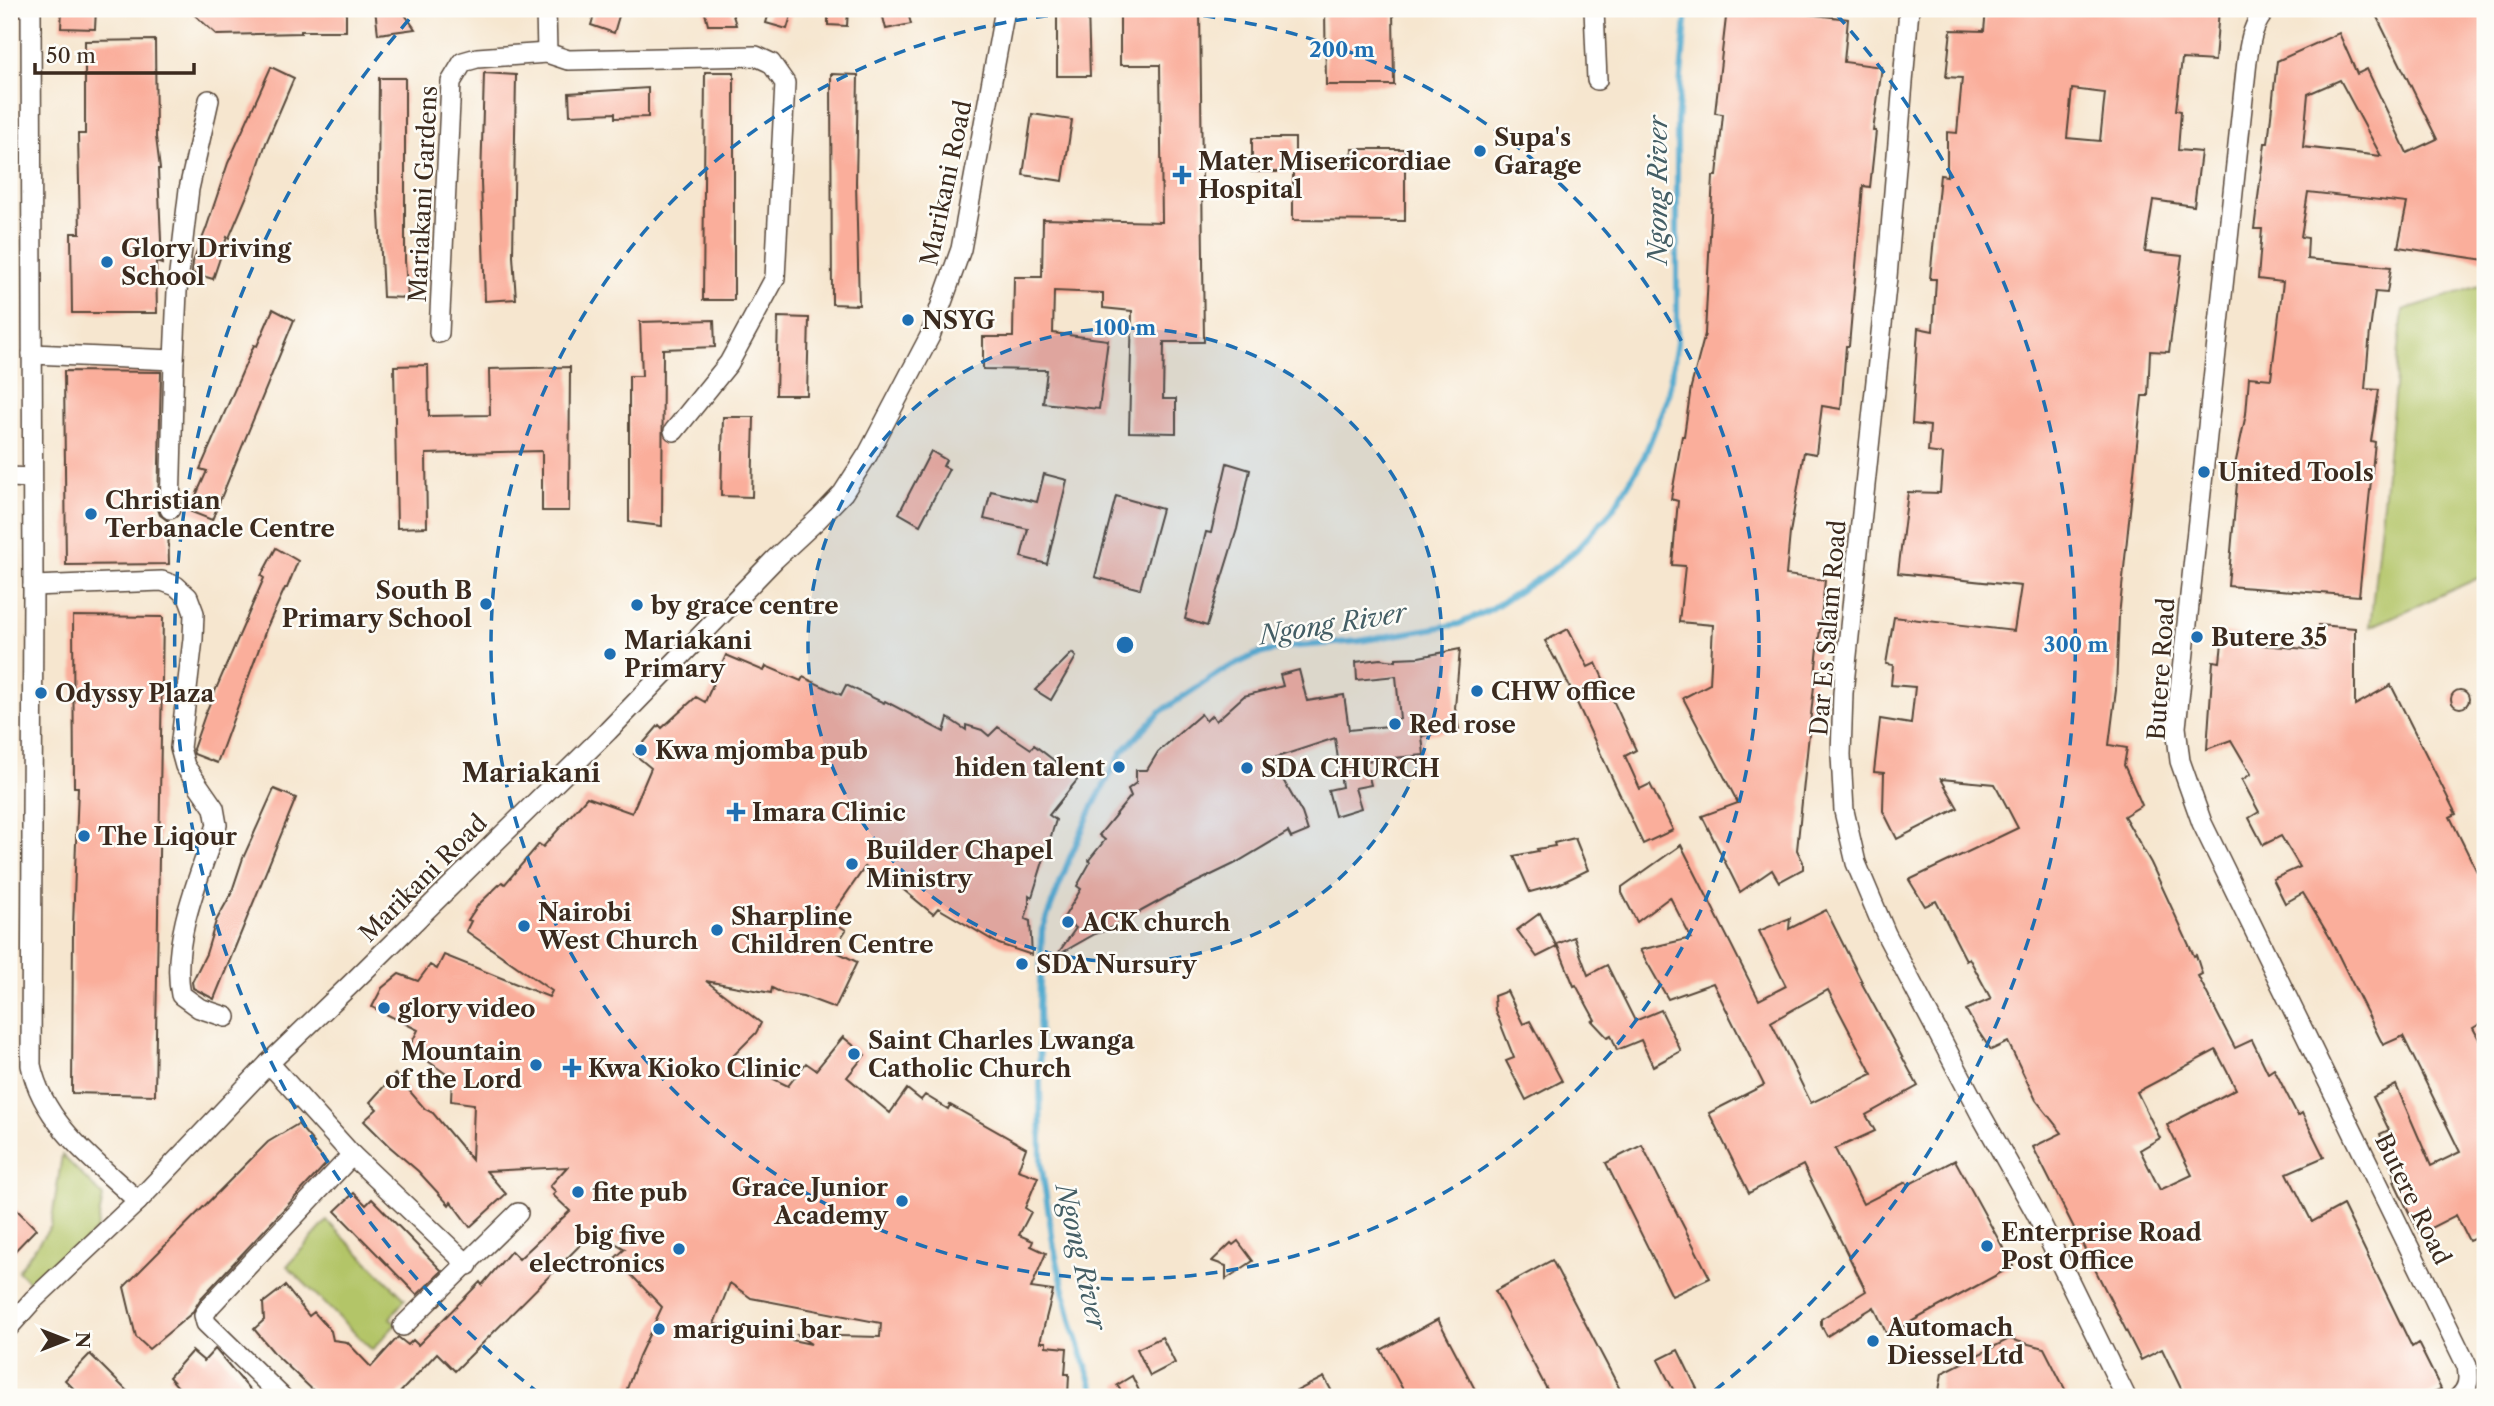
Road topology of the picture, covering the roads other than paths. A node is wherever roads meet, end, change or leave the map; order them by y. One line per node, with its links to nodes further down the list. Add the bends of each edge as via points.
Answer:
1 (31, 9): 11 (street)
2 (546, 9): 7 (street)
3 (1004, 9): 19 (street, Marikani Road, via 961,249 930,336 843,493)
4 (1594, 9): 8 (street)
5 (1909, 9): 27 (street, Dar Es Salam Road, via 1887,277 1843,693 1844,811 1856,863 1886,934 2036,1213)
6 (2267, 9): 28 (street, Butere Road, via 2251,34 2247,61 2176,727 2180,761 2202,824 2468,1366 2469,1380)
7 (547, 53): 10 (street, Mariakani Gardens, via 463,62 451,82); 13 (street, via 568,60 757,56 771,63 785,83 775,278 729,363)
8 (1597, 80)
9 (209, 100): 12 (street, via 189,189)
10 (439, 333)
11 (32, 354): 12 (street); 15 (street)
12 (174, 360): 16 (street)
13 (674, 431)
14 (9, 477): 15 (street)
15 (32, 478): 17 (street)
16 (170, 509)
17 (33, 586): 18 (street, via 162,581 188,597 194,613 193,639 180,748 185,766 214,808 217,825 184,933 178,982 181,995 199,1008); 21 (street, via 31,1065 35,1085 56,1122)
18 (226, 1017)
19 (269, 1063): 20 (street); 21 (street, Marikani Road)
20 (352, 1155): 23 (street); 26 (street, via 204,1315 206,1323)
21 (144, 1195): 25 (street, Marikani Road)
22 (518, 1213): 23 (street)
23 (468, 1265): 24 (street)
24 (403, 1326)
25 (9, 1327)
26 (282, 1397)
27 (2126, 1397)
28 (2459, 1397)

